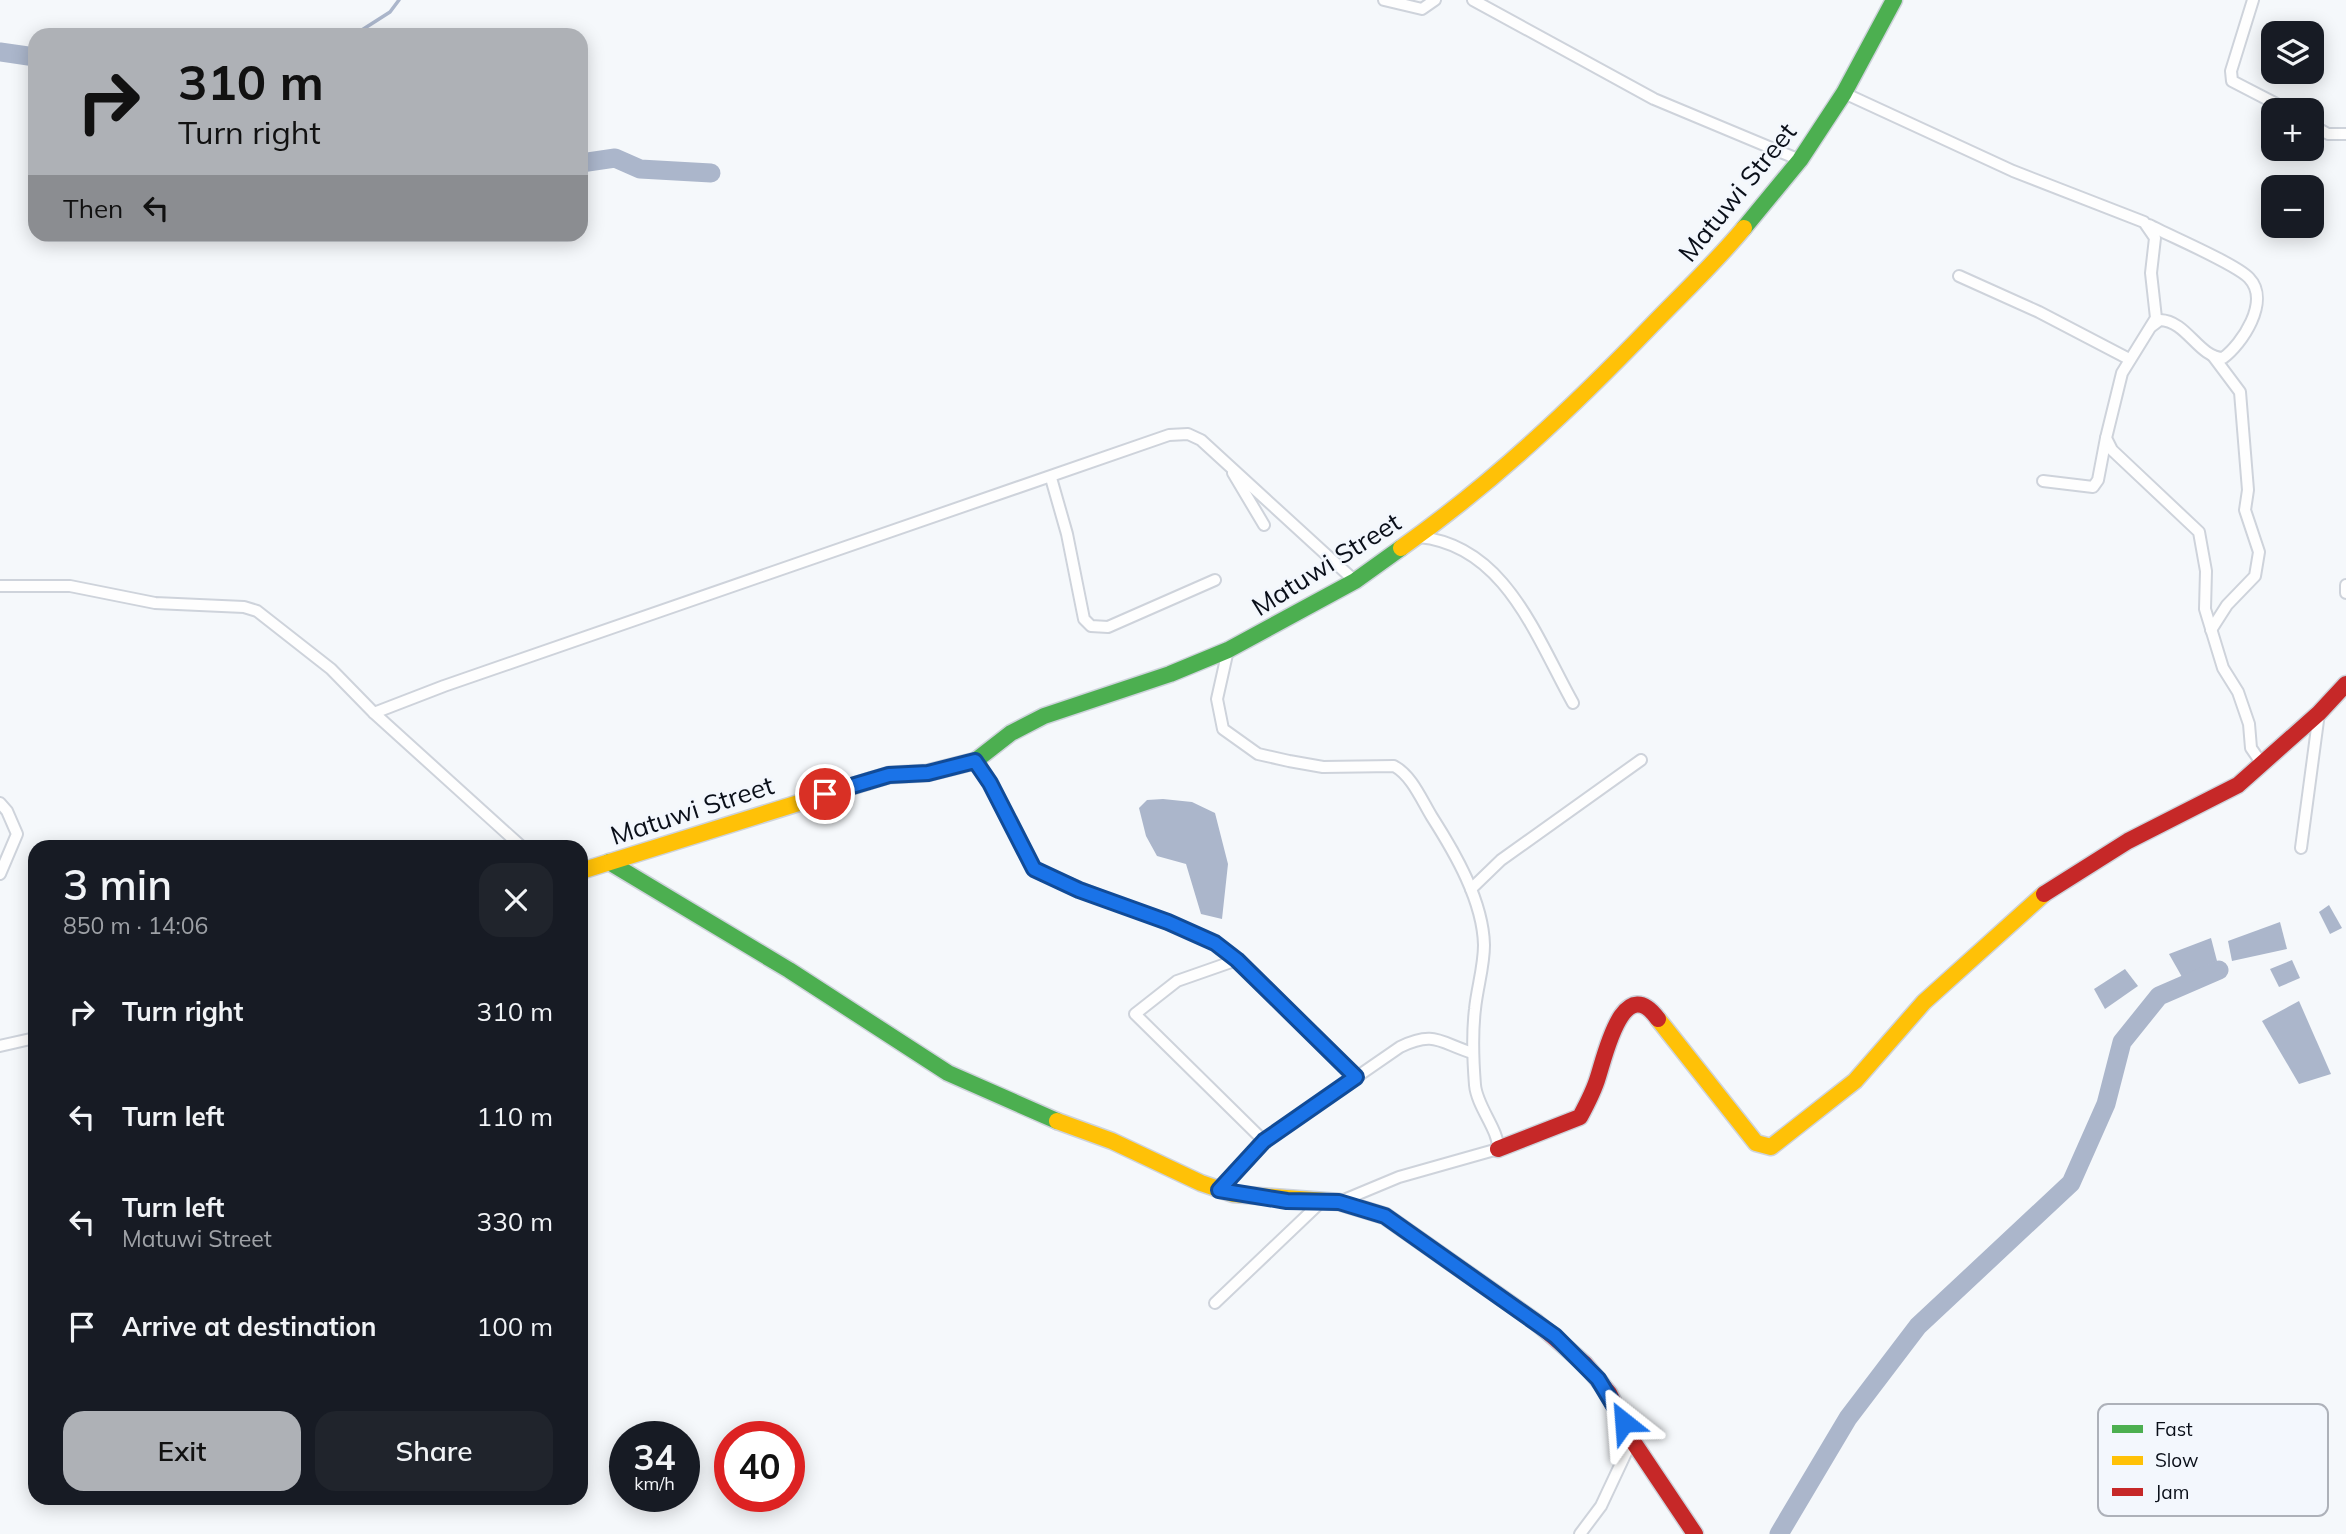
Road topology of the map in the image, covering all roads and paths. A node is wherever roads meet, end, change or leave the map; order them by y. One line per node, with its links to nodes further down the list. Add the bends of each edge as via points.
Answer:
1 (1384, 0): 2 (street, via 1422,9)
2 (1435, 0)
3 (1473, 0): 10 (street, via 1654,99)
4 (1894, 0): 6 (street, Matuwi Street)
5 (2253, 0): 7 (street, via 2232,81)
6 (1844, 93): 10 (street, Matuwi Street); 11 (street, via 2013,171)
7 (2265, 98)
8 (2324, 131): 9 (street)
9 (2346, 134)
10 (1800, 160): 21 (street, Matuwi Street, via 1710,267 1619,360 1511,463)
11 (2144, 222): 13 (street, via 2155,238); 14 (street, via 2251,280 2256,301 2250,325 2227,356)
12 (1959, 276): 15 (street)
13 (2152, 326): 14 (street, via 2160,320 2173,323); 15 (street)
14 (2213, 356): 27 (street, via 2240,392 2248,490 2245,510 2259,552 2255,576)
15 (2129, 359): 16 (street)
16 (2106, 438): 19 (street, via 2098,480 2092,487); 27 (street, via 2112,450 2199,532 2206,571 2203,602)
17 (1228, 462): 18 (street, via 1188,434 1169,435); 20 (street); 23 (street)
18 (1051, 478): 22 (street, via 1068,534 1084,619 1091,626 1108,627); 31 (street)
19 (2043, 481)
20 (1264, 524)
21 (1419, 537): 23 (street, Matuwi Street); 30 (street, via 1455,545 1492,568 1519,603)
22 (1215, 580)
23 (1355, 581): 28 (street, Matuwi Street)
24 (2346, 585): 26 (street)
25 (0, 586): 31 (street, via 70,586 155,603 251,608 331,669)
26 (2346, 593)
27 (2211, 630): 35 (street, via 2249,724 2251,748)
28 (1228, 650): 34 (street, Matuwi Street, via 1044,716 1011,733); 42 (street, via 1217,699 1223,729 1258,754 1323,767 1394,766 1404,772)
29 (2346, 684): 32 (street)
30 (1573, 703)
31 (374, 713): 37 (street)
32 (2319, 713): 35 (street); 38 (street)
33 (1641, 760): 42 (street, via 1501,860)
34 (975, 761): 39 (street, Matuwi Street, via 928,773 889,775); 43 (street, via 1034,869 1215,943)
35 (2262, 764): 49 (street, via 2238,785 2128,841 2032,902 1924,1002 1855,1081 1772,1147 1756,1143 1651,1010 1642,1006 1630,1008 1611,1030 1599,1076 1580,1117)
36 (0, 803): 41 (street, via 17,834)
37 (514, 840)
38 (2301, 848)
39 (609, 862): 40 (street, Matuwi Street); 50 (street, via 948,1073 1030,1111 1147,1155)
40 (588, 869)
41 (0, 874)
42 (1471, 889): 46 (street, via 1484,943)
43 (1237, 960): 47 (street); 48 (street, via 1177,981 1135,1014)
44 (28, 1040): 45 (street)
45 (0, 1046)
46 (1473, 1052): 47 (street, via 1420,1037); 49 (street, via 1479,1103 1499,1140)
47 (1356, 1077): 48 (street)
48 (1264, 1141): 50 (street)
49 (1499, 1149): 51 (street, via 1399,1177)
50 (1219, 1190): 52 (street)
51 (1339, 1202): 52 (street); 54 (street, via 1385,1216 1555,1336 1609,1393)
52 (1320, 1203): 53 (street)
53 (1215, 1303)
54 (1632, 1440): 55 (street, via 1601,1506); 56 (street)
55 (1580, 1534)
56 (1695, 1534)

